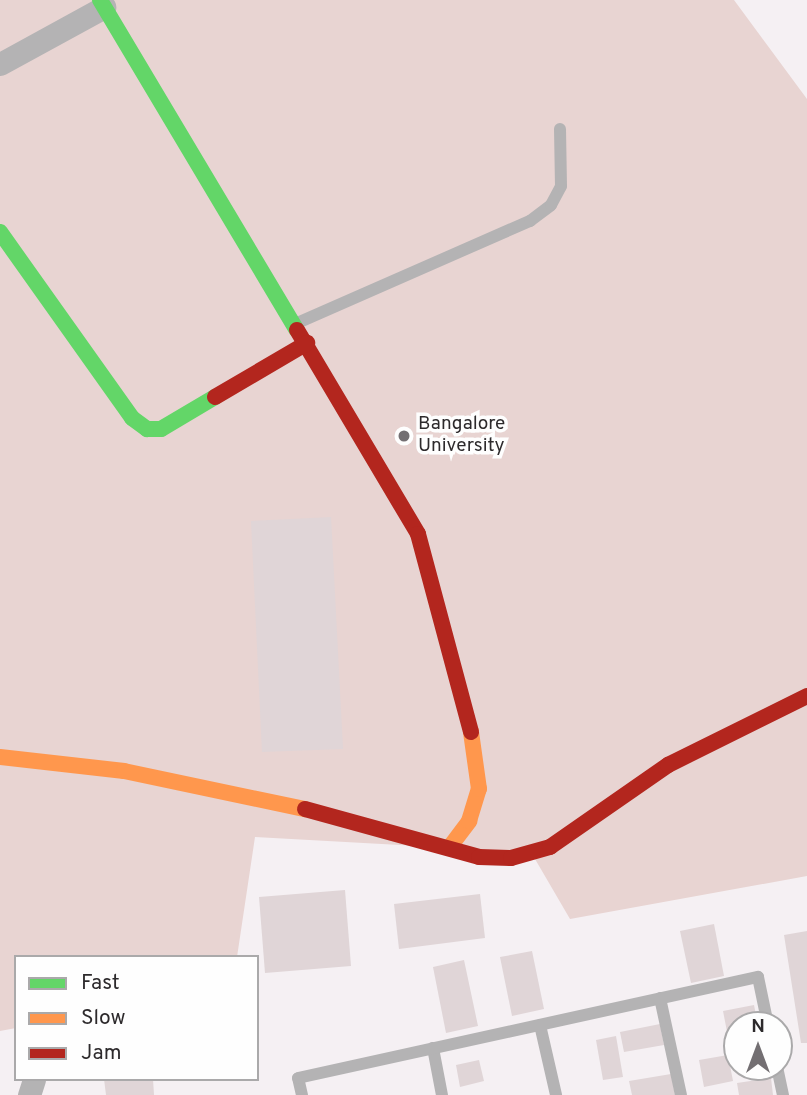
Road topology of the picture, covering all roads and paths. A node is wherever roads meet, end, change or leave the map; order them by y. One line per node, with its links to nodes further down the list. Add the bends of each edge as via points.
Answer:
1 (102, 3): 2 (street); 5 (street)
2 (0, 64)
3 (560, 129): 5 (lane, via 561,186 551,205)
4 (0, 232): 6 (street, via 132,418 147,429 161,429)
5 (295, 324): 6 (street)
6 (307, 343): 9 (street, via 401,500 428,567 478,759 479,789 469,821)
7 (807, 695): 9 (street, via 667,765 550,847 511,858 479,857)
8 (0, 757): 9 (street, via 124,771 326,813)
9 (449, 848)
10 (660, 998): 11 (lane, via 758,977); 12 (lane); 17 (lane)
11 (765, 1011)
12 (540, 1025): 13 (lane); 16 (lane)
13 (432, 1048): 14 (lane, via 298,1078); 15 (lane)
14 (302, 1095)
15 (442, 1095)
16 (556, 1095)
17 (681, 1095)

